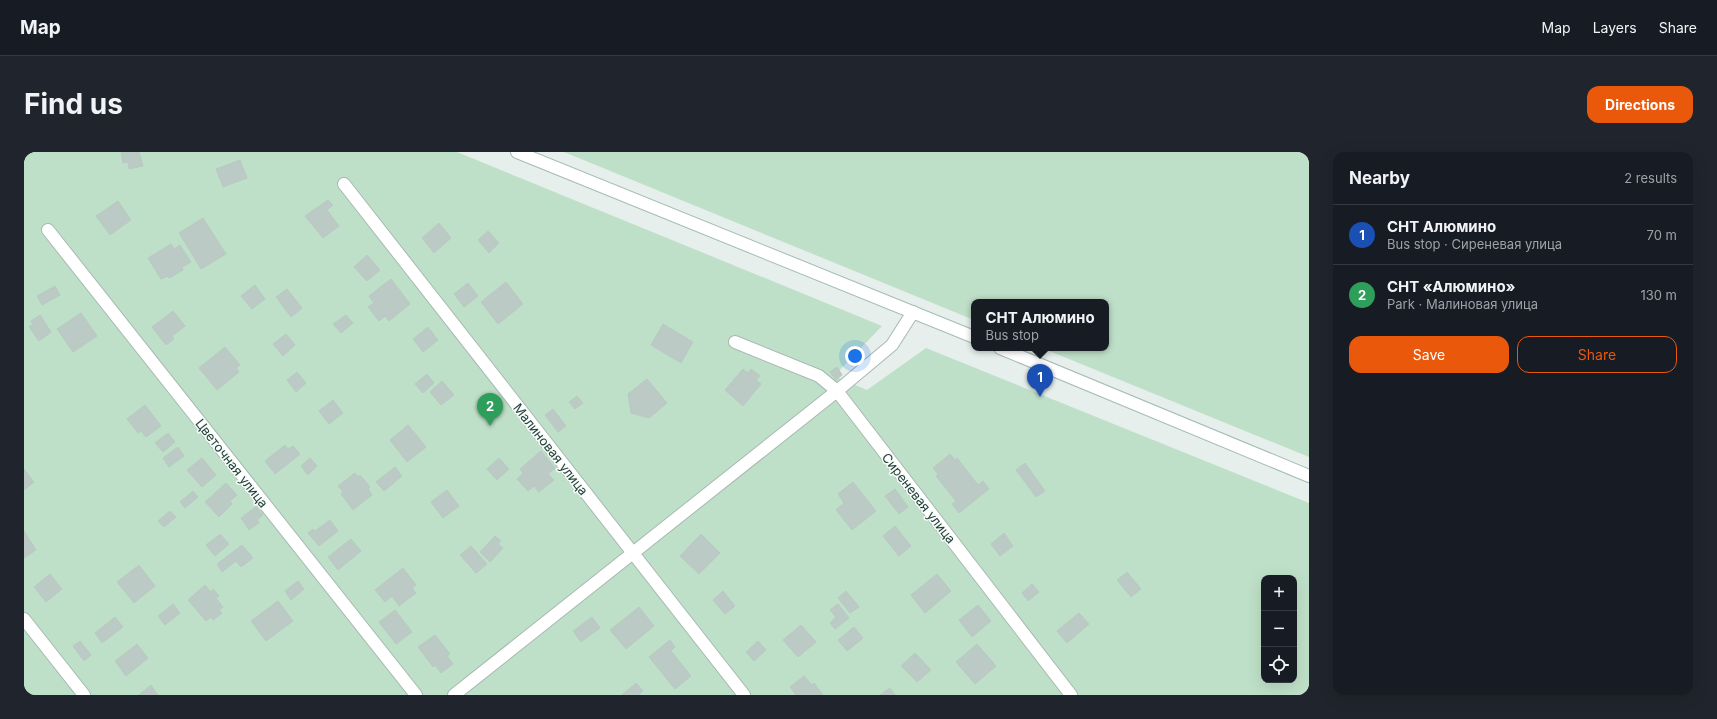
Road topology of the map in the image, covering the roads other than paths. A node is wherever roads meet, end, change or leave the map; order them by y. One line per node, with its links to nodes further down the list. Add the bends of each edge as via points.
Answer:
1 (517, 152): 4 (street)
2 (344, 184): 10 (street, Малиновая улица)
3 (48, 230): 13 (street, Цветочная улица)
4 (913, 312): 5 (street); 8 (street, via 892,344)
5 (971, 336)
6 (734, 342): 8 (street, Сиреневая улица, via 819,376)
7 (1007, 351): 9 (street)
8 (837, 391): 10 (street); 16 (street, Сиреневая улица)
9 (1309, 476)
10 (632, 554): 14 (street); 15 (street, Малиновая улица)
11 (24, 619): 12 (street)
12 (84, 695)
13 (416, 695)
14 (454, 695)
15 (744, 695)
16 (1071, 695)

